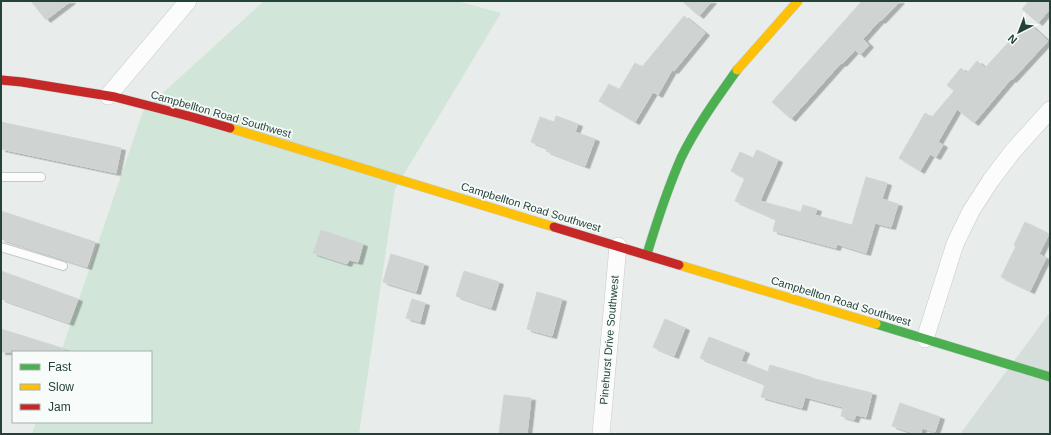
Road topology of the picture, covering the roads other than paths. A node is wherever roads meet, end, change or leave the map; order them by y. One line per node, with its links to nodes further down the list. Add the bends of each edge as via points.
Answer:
1 (188, 1): 4 (street)
2 (798, 1): 10 (main road, via 737,69 708,111 676,170 662,204)
3 (1, 80): 4 (main road, Campbellton Road Southwest)
4 (108, 96): 8 (main road, Campbellton Road Southwest, via 192,117)
5 (1050, 110): 12 (street, via 990,180 972,211 955,244)
6 (1, 177): 7 (lane)
7 (41, 177)
8 (618, 246): 10 (main road, Campbellton Road Southwest); 14 (street, Pinehurst Drive Southwest)
9 (1, 247): 11 (lane)
10 (647, 254): 12 (main road, Campbellton Road Southwest)
11 (63, 266)
12 (925, 339): 13 (main road, Campbellton Road Southwest)
13 (1050, 377)
14 (601, 434)

